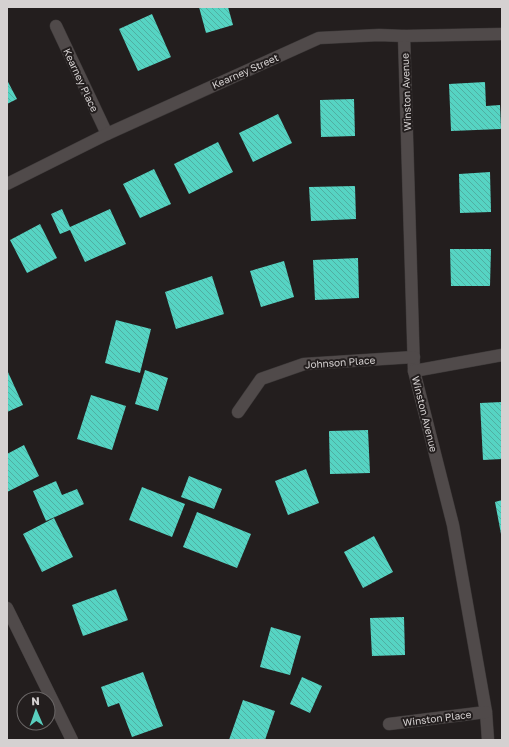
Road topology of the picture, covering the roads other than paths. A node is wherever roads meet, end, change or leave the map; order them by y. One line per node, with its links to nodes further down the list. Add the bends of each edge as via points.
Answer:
1 (56, 26): 4 (street, Kearney Place)
2 (502, 34): 3 (street, Kearney Street)
3 (404, 36): 4 (street, Kearney Street, via 319,38); 7 (street, Winston Avenue)
4 (107, 134): 5 (street, Kearney Street)
5 (7, 184)
6 (502, 355): 8 (street)
7 (414, 358): 8 (street, Winston Avenue); 9 (street, Johnson Place, via 304,364 261,379)
8 (414, 371): 11 (street, Winston Avenue, via 453,525)
9 (238, 412)
10 (7, 608): 13 (street)
11 (486, 712): 12 (street, Winston Place); 14 (street, Winston Avenue)
12 (389, 724)
13 (72, 740)
14 (488, 740)

